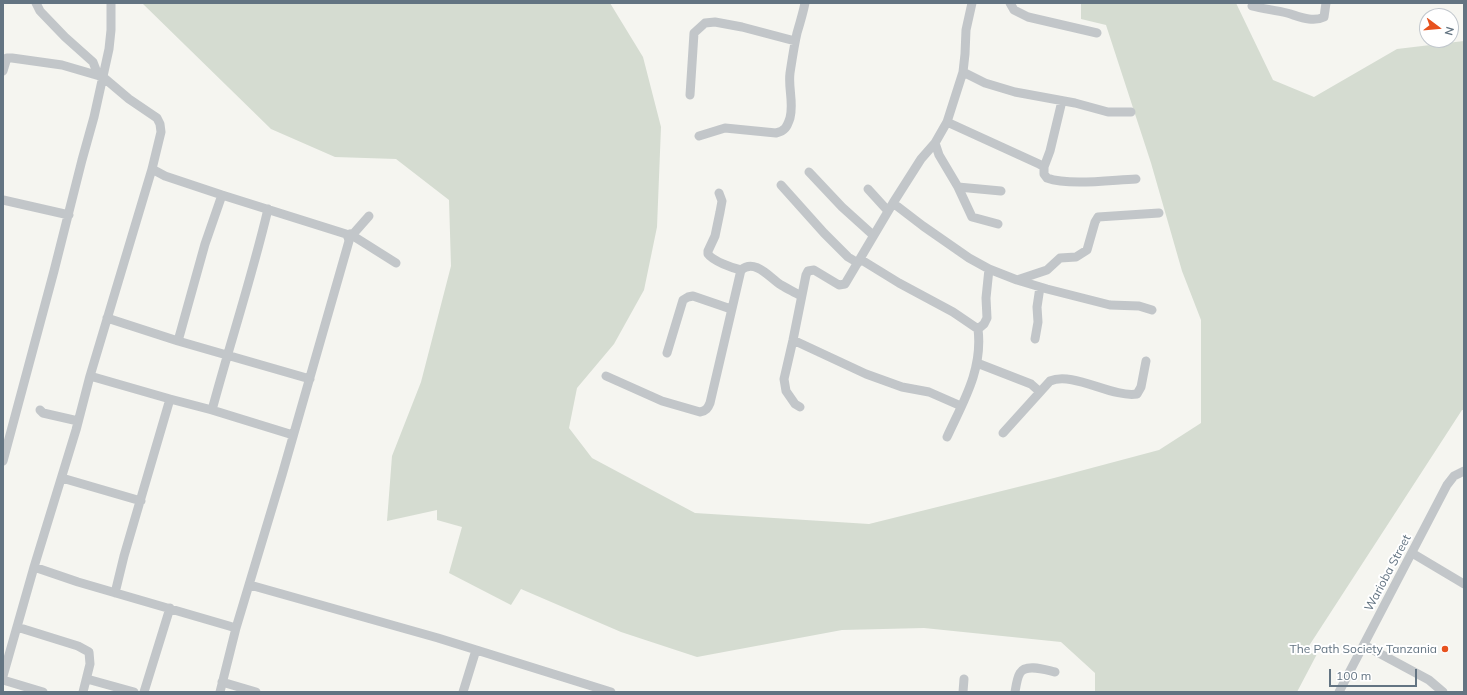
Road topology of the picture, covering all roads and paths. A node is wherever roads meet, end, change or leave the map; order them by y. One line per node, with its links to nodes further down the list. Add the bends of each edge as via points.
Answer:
1 (36, 3): 12 (street, via 40,11 92,62)
2 (111, 3): 12 (street, via 109,49)
3 (805, 3): 9 (street)
4 (972, 3): 11 (street, via 966,30)
5 (1010, 3): 8 (street, via 1014,10 1028,17)
6 (1326, 3): 7 (street, via 1324,17 1315,19)
7 (1252, 6)
8 (1097, 33)
9 (795, 41): 13 (street, via 724,23 705,23 694,33); 17 (street, via 789,86 792,103 787,126 783,132 725,128)
10 (3, 71): 12 (street, via 7,58 62,65)
11 (963, 72): 14 (street, via 1000,88); 16 (street)
12 (101, 76): 20 (street, via 157,118 161,132); 33 (street)
13 (690, 95)
14 (1062, 101): 15 (street, via 1108,112); 19 (street)
15 (1131, 112)
16 (947, 122): 18 (street); 19 (street)
17 (699, 136)
18 (935, 143): 24 (street, via 939,155); 30 (street, via 922,158)
19 (1044, 167): 22 (street, via 1047,178 1059,182)
20 (152, 169): 28 (street); 47 (street)
21 (809, 172): 36 (street, via 842,207)
22 (1136, 179)
23 (781, 184): 38 (street, via 848,257)
24 (958, 187): 26 (street); 35 (street, via 972,217)
25 (868, 189): 30 (street)
26 (1001, 191)
27 (719, 193): 41 (street, via 722,201 715,236 708,254)
28 (222, 195): 31 (street); 51 (street, via 205,244)
29 (3, 200): 33 (street)
30 (890, 207): 36 (street); 40 (street)
31 (268, 210): 37 (street); 53 (street)
32 (1159, 213): 42 (street, via 1098,218 1087,250 1076,257 1060,258 1047,270)
33 (69, 215): 69 (street)
34 (369, 216): 37 (street)
35 (998, 224)
36 (874, 234): 38 (street)
37 (349, 235): 39 (street); 58 (street)
38 (859, 261): 44 (street, via 848,280 842,285 814,270 808,271); 48 (street, via 953,312)
39 (396, 263)
40 (989, 269): 42 (street); 48 (street, via 987,318)
41 (741, 270): 44 (street, via 747,266 760,269); 45 (street)
42 (1016, 280): 43 (street)
43 (1040, 287): 46 (street, via 1110,305 1139,306); 49 (street, via 1038,322)
44 (801, 296): 50 (street)
45 (731, 309): 52 (street, via 693,296 683,300); 57 (street, via 710,403 704,411 662,401)
46 (1152, 310)
47 (107, 318): 51 (street); 56 (street)
48 (978, 329): 55 (street)
49 (1034, 339)
50 (793, 340): 61 (street, via 860,372 902,387 929,392); 62 (street, via 784,385 795,404)
51 (178, 341): 53 (street)
52 (667, 353)
53 (227, 356): 58 (street); 64 (street)
54 (1146, 361): 59 (street, via 1141,388 1137,394 1126,394 1061,378 1050,381)
55 (977, 363): 59 (street, via 1031,384); 61 (street)
56 (90, 376): 60 (street); 65 (street)
57 (606, 376)
58 (310, 379): 67 (street)
59 (1040, 392): 66 (street)
60 (170, 399): 64 (street); 72 (street)
61 (961, 406): 68 (street)
62 (800, 407)
63 (40, 410): 65 (street, via 43,413)
64 (212, 410): 67 (street)
65 (78, 421): 71 (street)
66 (1004, 433)
67 (293, 435): 76 (street)
68 (947, 437)
69 (3, 462)
70 (1464, 471): 73 (street, Warioba Street, via 1454,476 1447,484)
71 (62, 478): 72 (street); 74 (street)
72 (141, 501): 77 (street)
73 (1412, 553): 75 (street); 81 (street, Warioba Street)
74 (34, 567): 77 (street); 79 (street)
75 (1464, 584)
76 (250, 585): 80 (street); 82 (street)
77 (115, 593): 78 (street)
78 (170, 608): 80 (street); 92 (street)
79 (18, 626): 84 (street); 85 (street, via 86,650 90,656)
80 (236, 628): 88 (street)
81 (1364, 645): 99 (street, Warioba Street); 100 (street, via 1429,680)
82 (476, 650): 95 (street); 96 (street)
83 (1055, 672): 98 (street, via 1030,668 1024,670 1020,674)
84 (3, 676)
85 (87, 679): 90 (street); 91 (street)
86 (964, 679): 97 (street)
87 (3, 680): 89 (street)
88 (222, 682): 93 (street); 94 (street)
89 (43, 692)
90 (83, 692)
91 (134, 692)
92 (144, 692)
93 (220, 692)
94 (256, 692)
95 (463, 692)
96 (611, 692)
97 (963, 692)
98 (1015, 692)
99 (1339, 692)
100 (1443, 692)

